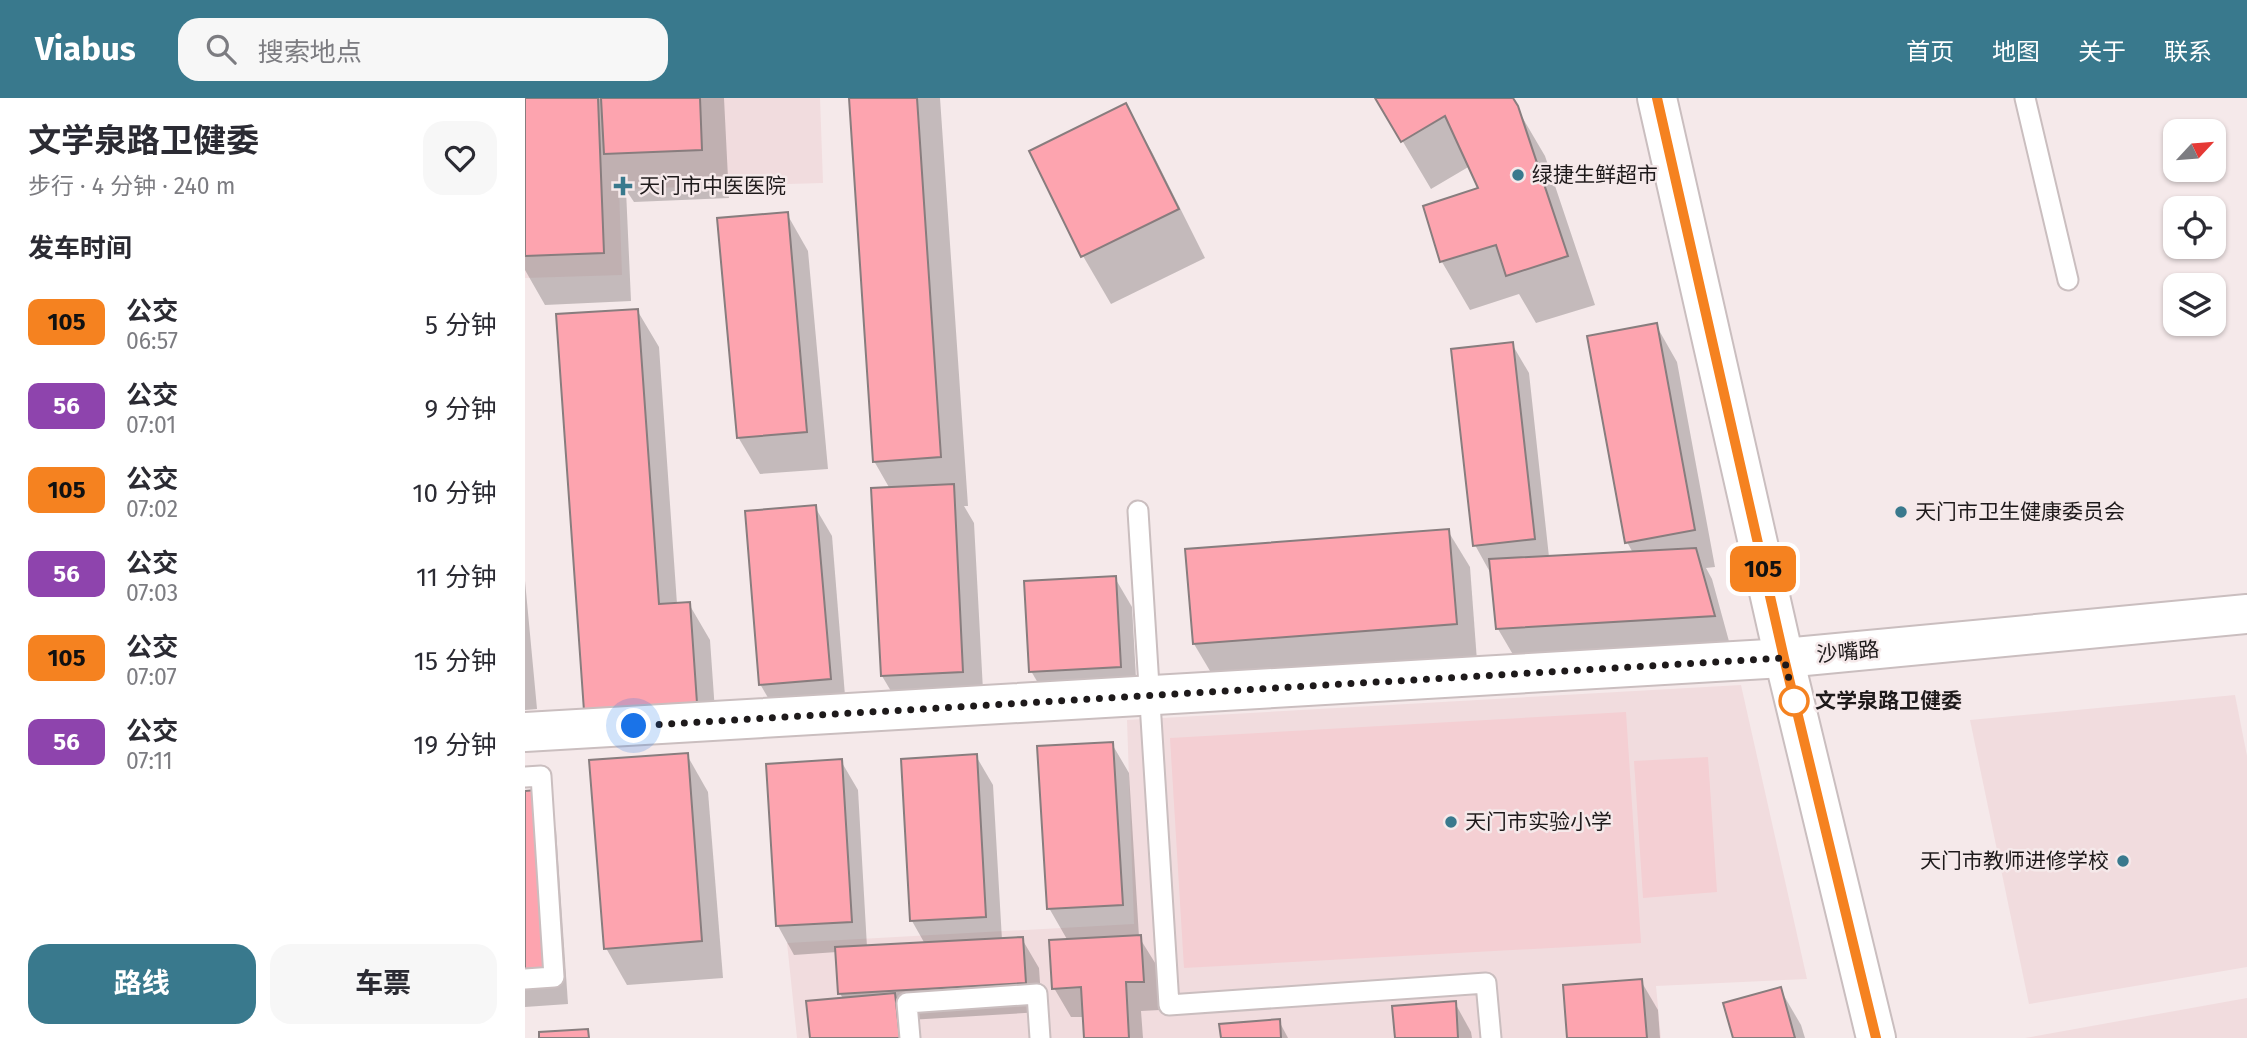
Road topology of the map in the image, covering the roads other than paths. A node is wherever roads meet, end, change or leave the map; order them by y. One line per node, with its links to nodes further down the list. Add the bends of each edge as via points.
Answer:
1 (1657, 98): 6 (street)
2 (2025, 98): 3 (lane)
3 (2068, 280)
4 (1138, 511): 7 (lane)
5 (2247, 614): 6 (street, 沙嘴路)
6 (1784, 658): 7 (street, 沙嘴路); 14 (street)
7 (1151, 696): 8 (street, 沙嘴路); 13 (lane, via 1170,1005 1486,983)
8 (525, 732)
9 (525, 777): 10 (lane, via 541,776 554,977)
10 (525, 979)
11 (909, 1038): 12 (lane, via 907,1003 1037,994)
12 (1039, 1038)
13 (1491, 1038)
14 (1876, 1038)

